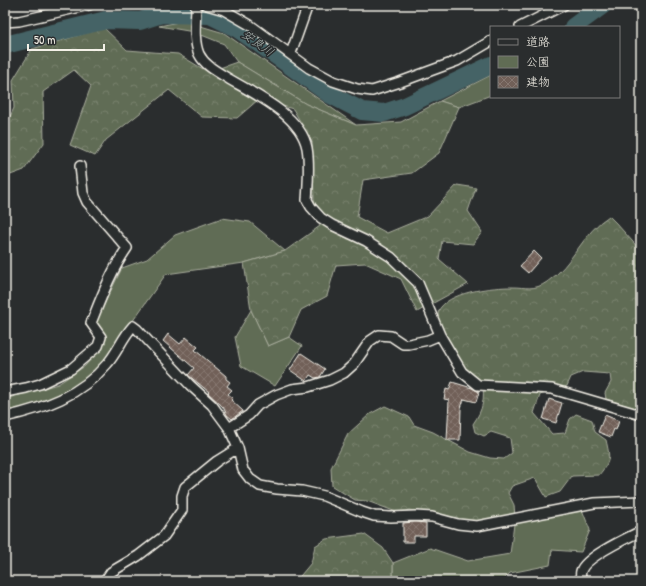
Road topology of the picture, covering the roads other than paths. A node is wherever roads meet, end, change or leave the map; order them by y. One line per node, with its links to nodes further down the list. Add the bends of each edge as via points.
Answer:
1 (89, 5): 6 (street, via 26,20)
2 (196, 5): 11 (street, via 196,38 199,53 211,68 287,116 303,136 307,148 307,200 311,206 321,218 366,241 403,267 418,283)
3 (207, 5): 9 (street, via 224,10 250,25)
4 (308, 5): 9 (street)
5 (564, 5): 7 (street)
6 (5, 22)
7 (522, 26)
8 (490, 42): 9 (street, via 457,61 372,91 333,81 309,68)
9 (291, 54)
10 (80, 166): 12 (street, via 83,193 87,202 127,248 105,289 91,323 101,337 98,346 71,369 40,384)
11 (440, 334): 13 (street, via 462,372 478,385 552,389); 15 (street, via 428,340 409,344 403,344 391,336 379,335 370,341 354,364 344,373 330,380 276,395 258,405 249,415)
12 (5, 392)
13 (641, 415)
14 (5, 417): 15 (street, via 25,413 60,400 89,383 108,364 133,326 212,405)
15 (229, 428): 16 (street)
16 (238, 448): 17 (street, via 243,470 260,486 324,496 374,516 432,517 477,526 594,503); 19 (street, via 185,487 182,510 164,536 111,572)
17 (641, 501)
18 (641, 531): 20 (street, via 587,562 581,571)
19 (105, 581)
20 (581, 581)

